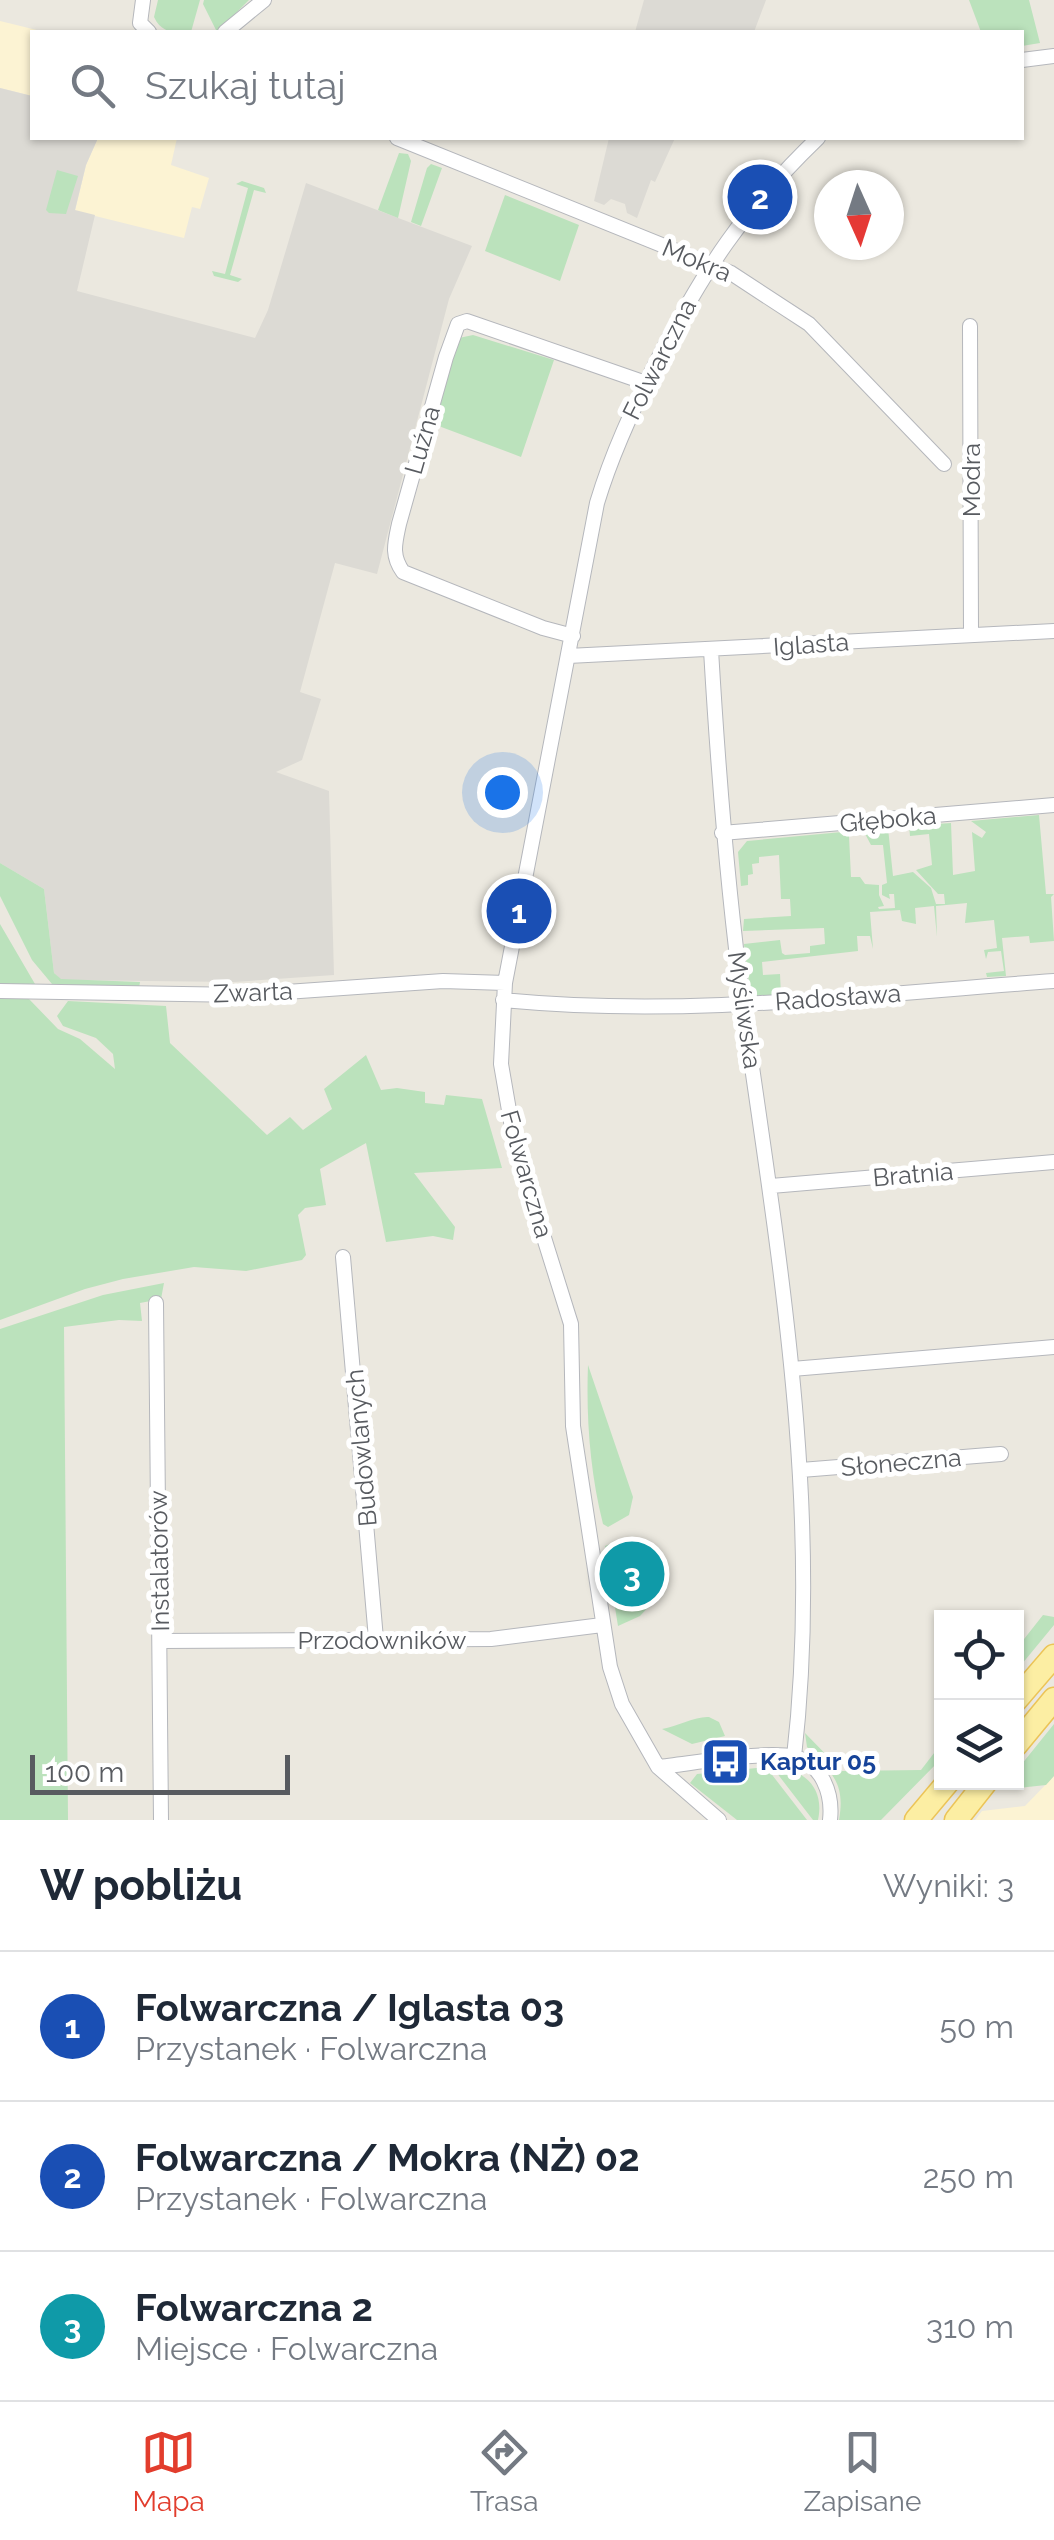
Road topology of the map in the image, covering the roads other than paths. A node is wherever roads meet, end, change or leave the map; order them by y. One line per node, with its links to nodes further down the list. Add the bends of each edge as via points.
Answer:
1 (144, 0): 3 (street)
2 (264, 0): 4 (street)
3 (145, 28)
4 (227, 30)
5 (1054, 56): 6 (street)
6 (1024, 60)
7 (402, 140): 9 (street, Mokra)
8 (816, 140): 9 (street, Folwarczna, via 760,196)
9 (709, 264): 11 (street, Folwarczna); 12 (street, Mokra, via 810,324)
10 (970, 326): 14 (street, Modra)
11 (646, 383): 15 (street, Folwarczna, via 605,478); 15 (street, Luźna, via 467,321 458,324 441,372 398,524 396,562 403,572)
12 (944, 464)
13 (1054, 631): 14 (street, Iglasta)
14 (971, 634): 16 (street, Iglasta)
15 (573, 636): 17 (street, Folwarczna)
16 (711, 650): 17 (street, Iglasta); 19 (street, Myśliwska)
17 (568, 656): 21 (street, Folwarczna)
18 (1054, 805): 19 (street, Głęboka)
19 (722, 834): 24 (street, Myśliwska)
20 (1054, 981): 24 (street, Radosława)
21 (506, 984): 22 (street, Zwarta, via 443,981 243,995); 23 (street, Folwarczna)
22 (0, 991)
23 (503, 1000): 24 (street, Radosława, via 562,1006); 33 (street, Folwarczna, via 506,1105 571,1324 573,1426)
24 (744, 1004): 26 (street, Myśliwska)
25 (1054, 1162): 26 (street, Bratnia)
26 (772, 1186): 30 (street, Myśliwska)
27 (343, 1257): 34 (street, Budowlanych)
28 (156, 1303): 35 (street, Instalatorów)
29 (1054, 1347): 30 (street)
30 (792, 1369): 32 (street, Myśliwska)
31 (1001, 1454): 32 (street, Słoneczna)
32 (801, 1470): 40 (street, Myśliwska, via 804,1679)
33 (602, 1624): 34 (street, Przodowników, via 490,1640); 41 (street, Folwarczna, via 622,1704)
34 (376, 1639): 35 (street, Przodowników)
35 (160, 1641): 44 (street, Instalatorów)
36 (1054, 1656): 37 (main road)
37 (1024, 1691)
38 (1054, 1699): 39 (main road)
39 (1024, 1735)
40 (794, 1757): 41 (street); 46 (street, via 825,1783)
41 (658, 1767): 45 (street, Folwarczna)
42 (941, 1790): 47 (main road)
43 (980, 1790): 48 (main road)
44 (160, 1820)
45 (718, 1820)
46 (830, 1820)
47 (916, 1820)
48 (956, 1820)

